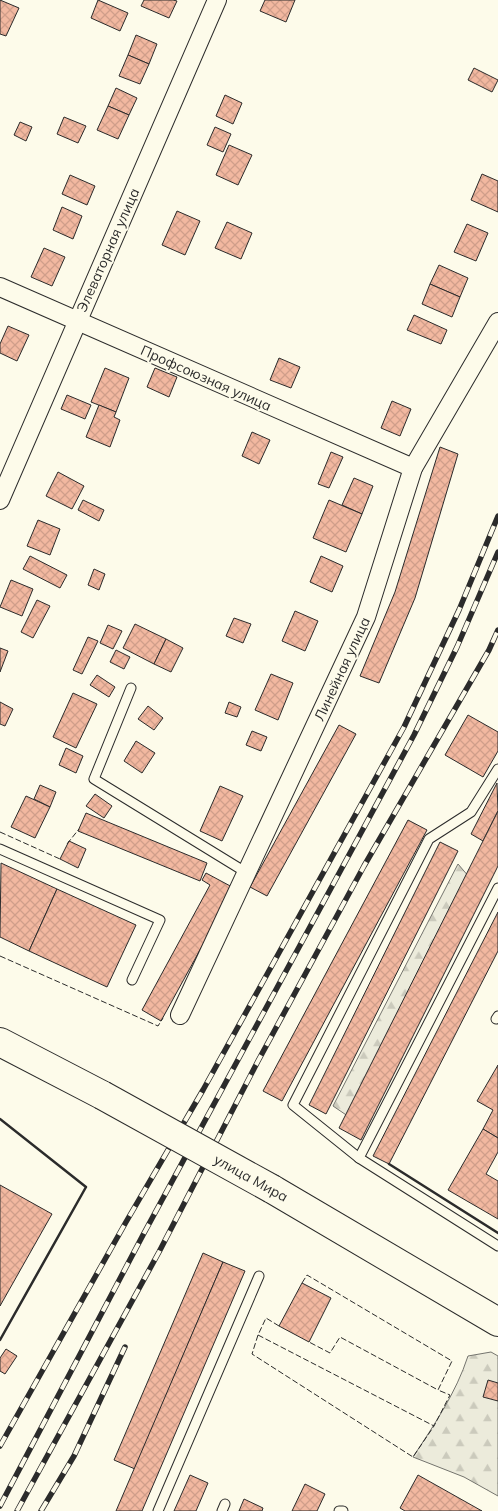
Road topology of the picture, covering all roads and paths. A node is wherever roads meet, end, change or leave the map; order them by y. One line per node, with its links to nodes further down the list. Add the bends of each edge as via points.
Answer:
1 (217, 0): 3 (street, Элеваторная улица)
2 (0, 287): 3 (street, Профсоюзная улица)
3 (77, 321): 5 (street, Профсоюзная улица); 6 (street, Элеваторная улица)
4 (498, 322): 5 (street, Линейная улица)
5 (413, 468): 10 (street, Линейная улица, via 366,617)
6 (0, 500)
7 (131, 688): 10 (lane, via 94,779)
8 (498, 769): 15 (lane, via 471,812 429,839 293,1105)
9 (0, 849): 12 (lane, via 160,920)
10 (247, 873): 13 (street, Линейная улица)
11 (498, 888): 15 (lane)
12 (132, 980)
13 (180, 1015)
14 (0, 1042): 18 (main road, улица Мира, bridge, via 272,1189)
15 (359, 1158): 16 (lane)
16 (498, 1246)
17 (259, 1276): 19 (lane)
18 (498, 1322)
19 (158, 1511)

